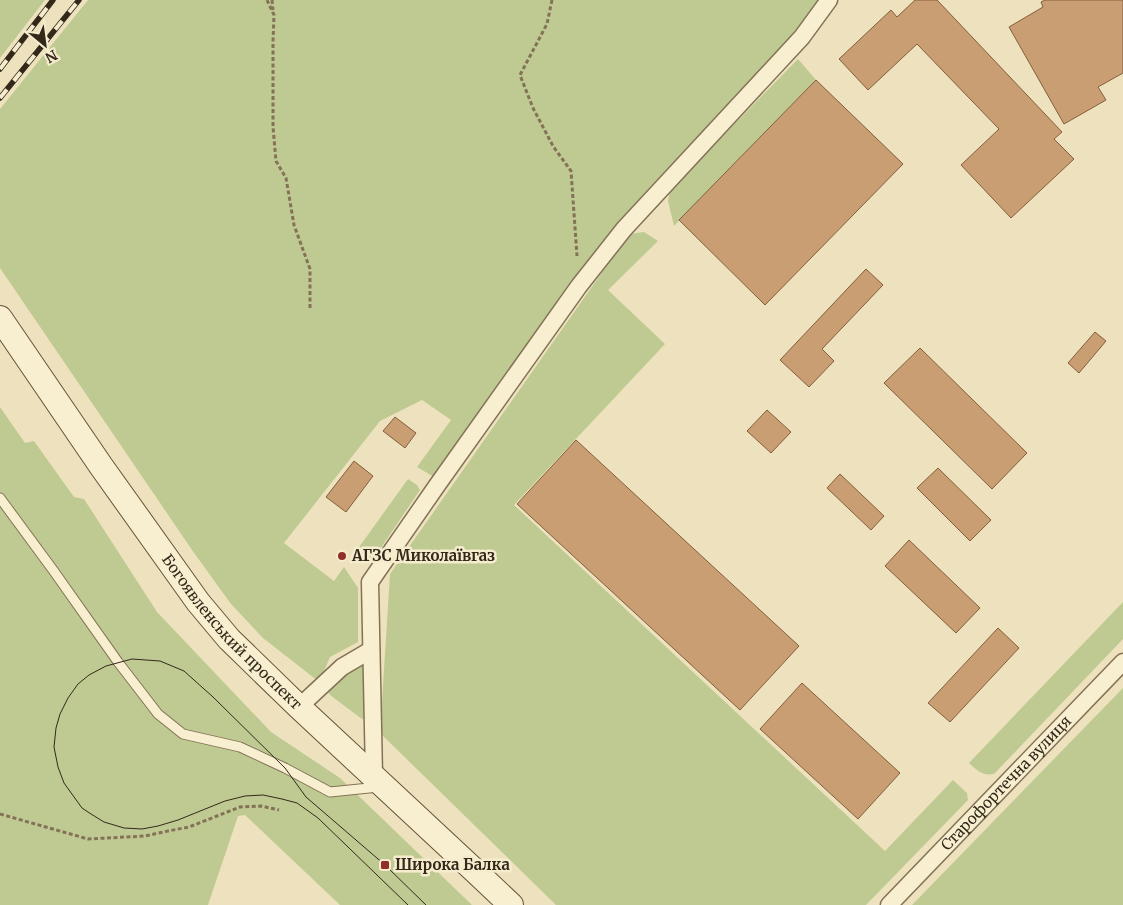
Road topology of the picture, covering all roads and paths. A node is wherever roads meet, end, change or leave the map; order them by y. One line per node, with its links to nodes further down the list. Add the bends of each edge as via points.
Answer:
1 (267, 0): 5 (path)
2 (272, 0): 5 (path)
3 (552, 0): 6 (path, via 547,24 520,75 553,146 571,171)
4 (828, 0): 6 (street, via 802,37 624,229)
5 (274, 15): 7 (path, via 273,128 276,161 286,178 294,225 310,269)
6 (579, 286): 10 (street, via 370,582)
7 (310, 308)
8 (0, 318): 12 (main road, Богоявленський проспект, via 198,602 229,639)
9 (0, 498): 13 (lane, via 158,714 183,734 240,747 330,792)
10 (372, 650): 12 (street, via 342,667); 13 (street)
11 (1123, 662): 17 (street, Старофортечна вулиця)
12 (299, 707): 13 (main road, Богоявленський проспект)
13 (379, 781): 16 (main road, Богоявленський проспект)
14 (279, 810): 15 (path, via 261,806 240,807 189,827 145,836 88,839)
15 (0, 814)
16 (511, 905)
17 (889, 905)

